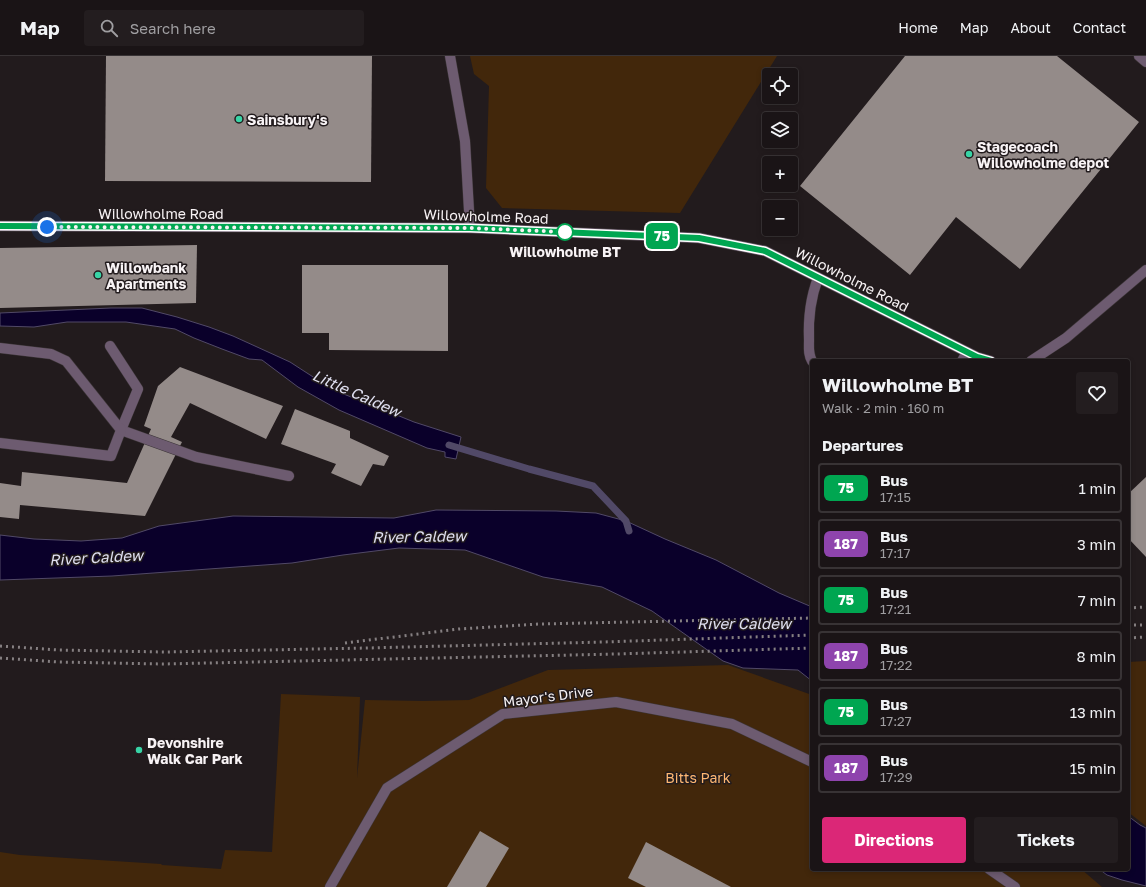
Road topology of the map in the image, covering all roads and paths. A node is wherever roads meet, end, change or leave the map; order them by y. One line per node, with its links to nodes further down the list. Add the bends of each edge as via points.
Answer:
1 (450, 56): 5 (street, via 465,141)
2 (1139, 56): 3 (street)
3 (1146, 62)
4 (0, 226): 5 (street, Willowholme Road)
5 (470, 228): 7 (street, Willowholme Road, via 699,238 765,251)
6 (1146, 270): 13 (street, via 1066,338)
7 (818, 278): 10 (street, Willowholme Road); 11 (street, via 812,293 808,321)
8 (110, 346): 14 (street, via 138,389)
9 (0, 348): 14 (street, via 51,354 66,360)
10 (965, 357): 12 (street, Willowholme Road)
11 (811, 359)
12 (984, 359)
13 (1034, 359)
14 (121, 430): 15 (street, via 111,456); 16 (street, via 196,457)
15 (0, 444)
16 (289, 476)
17 (810, 761): 19 (street, Mayor's Drive, via 732,724 616,702 503,714 387,788)
18 (991, 871): 20 (street)
19 (330, 887)
20 (1015, 887)

